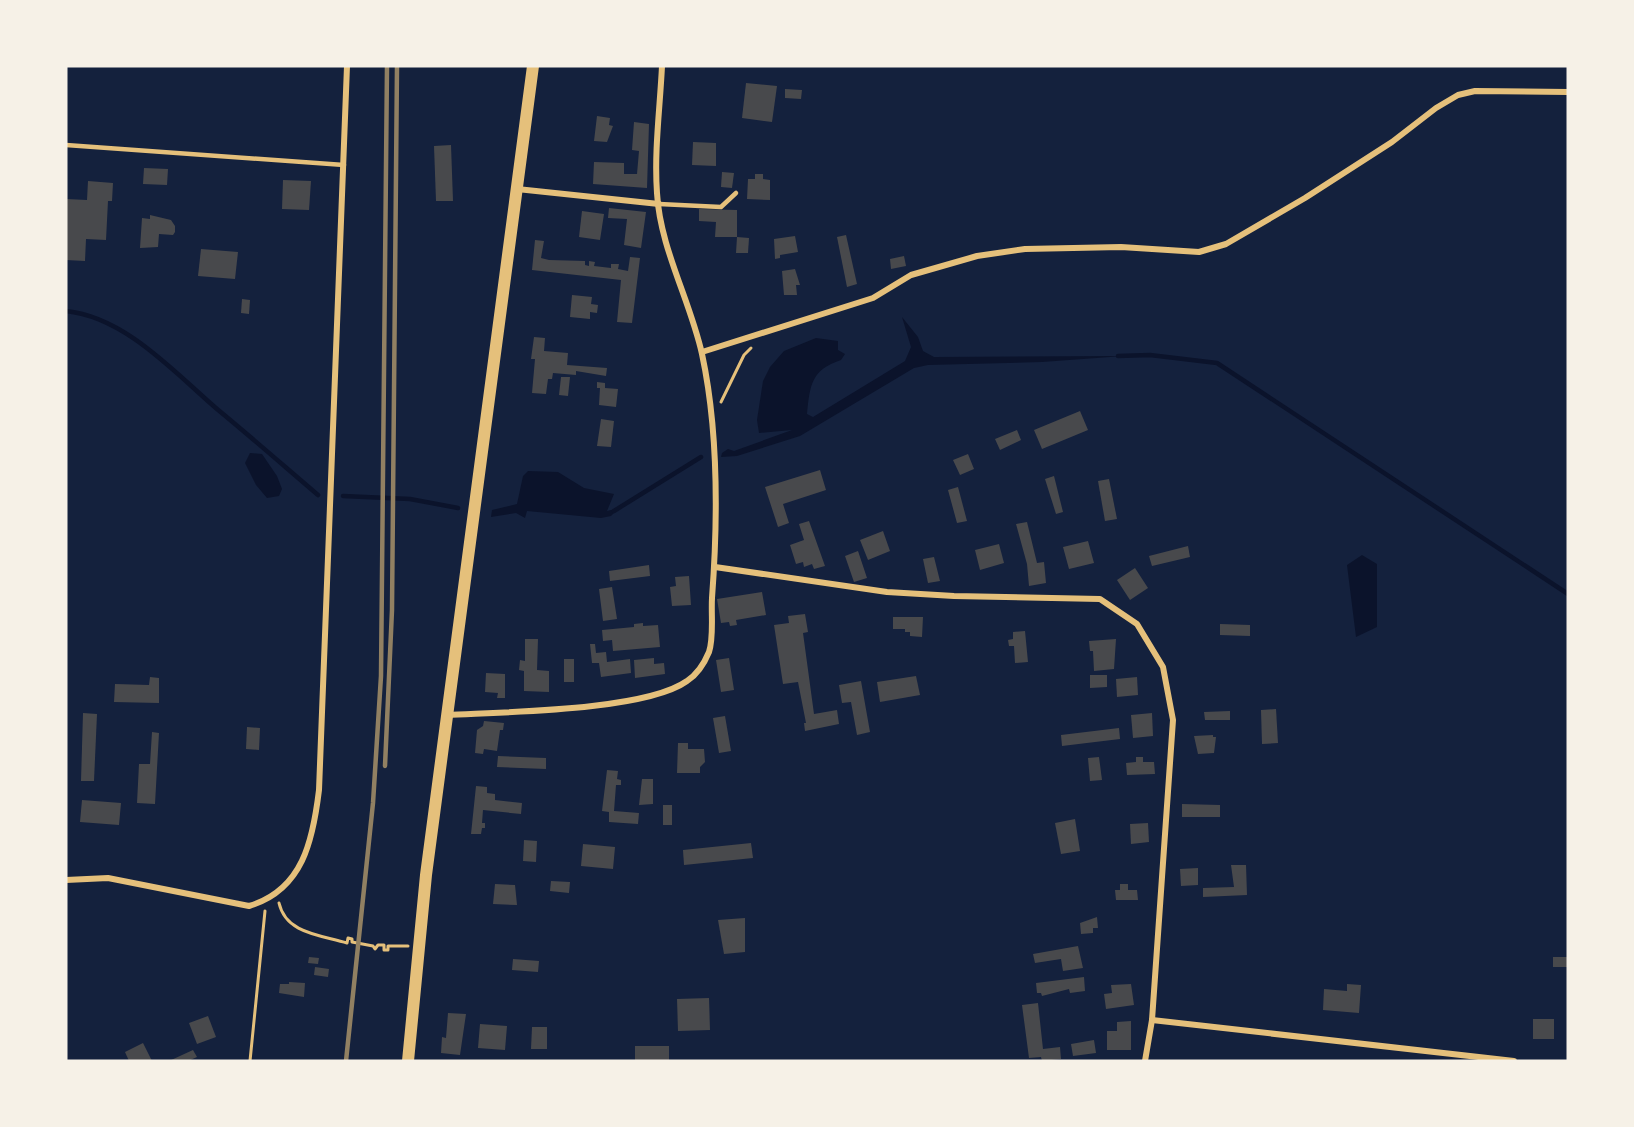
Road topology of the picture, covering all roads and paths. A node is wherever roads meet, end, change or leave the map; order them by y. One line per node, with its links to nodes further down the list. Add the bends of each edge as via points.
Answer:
1 (347, 66): 6 (street)
2 (534, 66): 7 (main road)
3 (662, 66): 9 (street)
4 (1568, 92): 10 (street, via 1475,91 1458,95 1305,198 1226,244 1198,252 1121,247 1025,249 977,256 911,275 873,298)
5 (66, 145): 6 (lane)
6 (344, 165): 16 (street, via 319,790 316,820 301,866)
7 (517, 189): 9 (street); 14 (main road)
8 (736, 193): 9 (lane, via 721,207)
9 (659, 204): 11 (street, via 666,240)
10 (765, 332): 11 (street); 12 (path, via 744,355)
11 (702, 352): 12 (street)
12 (713, 417): 13 (street)
13 (715, 567): 14 (street, via 710,650 700,669 686,682 616,702); 19 (street, via 887,592 1100,599 1137,624 1163,667 1173,720)
14 (447, 715): 21 (main road)
15 (66, 880): 17 (street, via 108,878 232,905)
16 (276, 894): 17 (street); 18 (path, via 284,918 298,929 347,943 348,938 352,939 375,949 378,945 384,945 384,950 388,946)
17 (266, 901): 20 (path)
18 (410, 946)
19 (1152, 1020): 22 (street); 23 (street)
20 (250, 1061)
21 (408, 1061)
22 (1145, 1061)
23 (1514, 1061)

